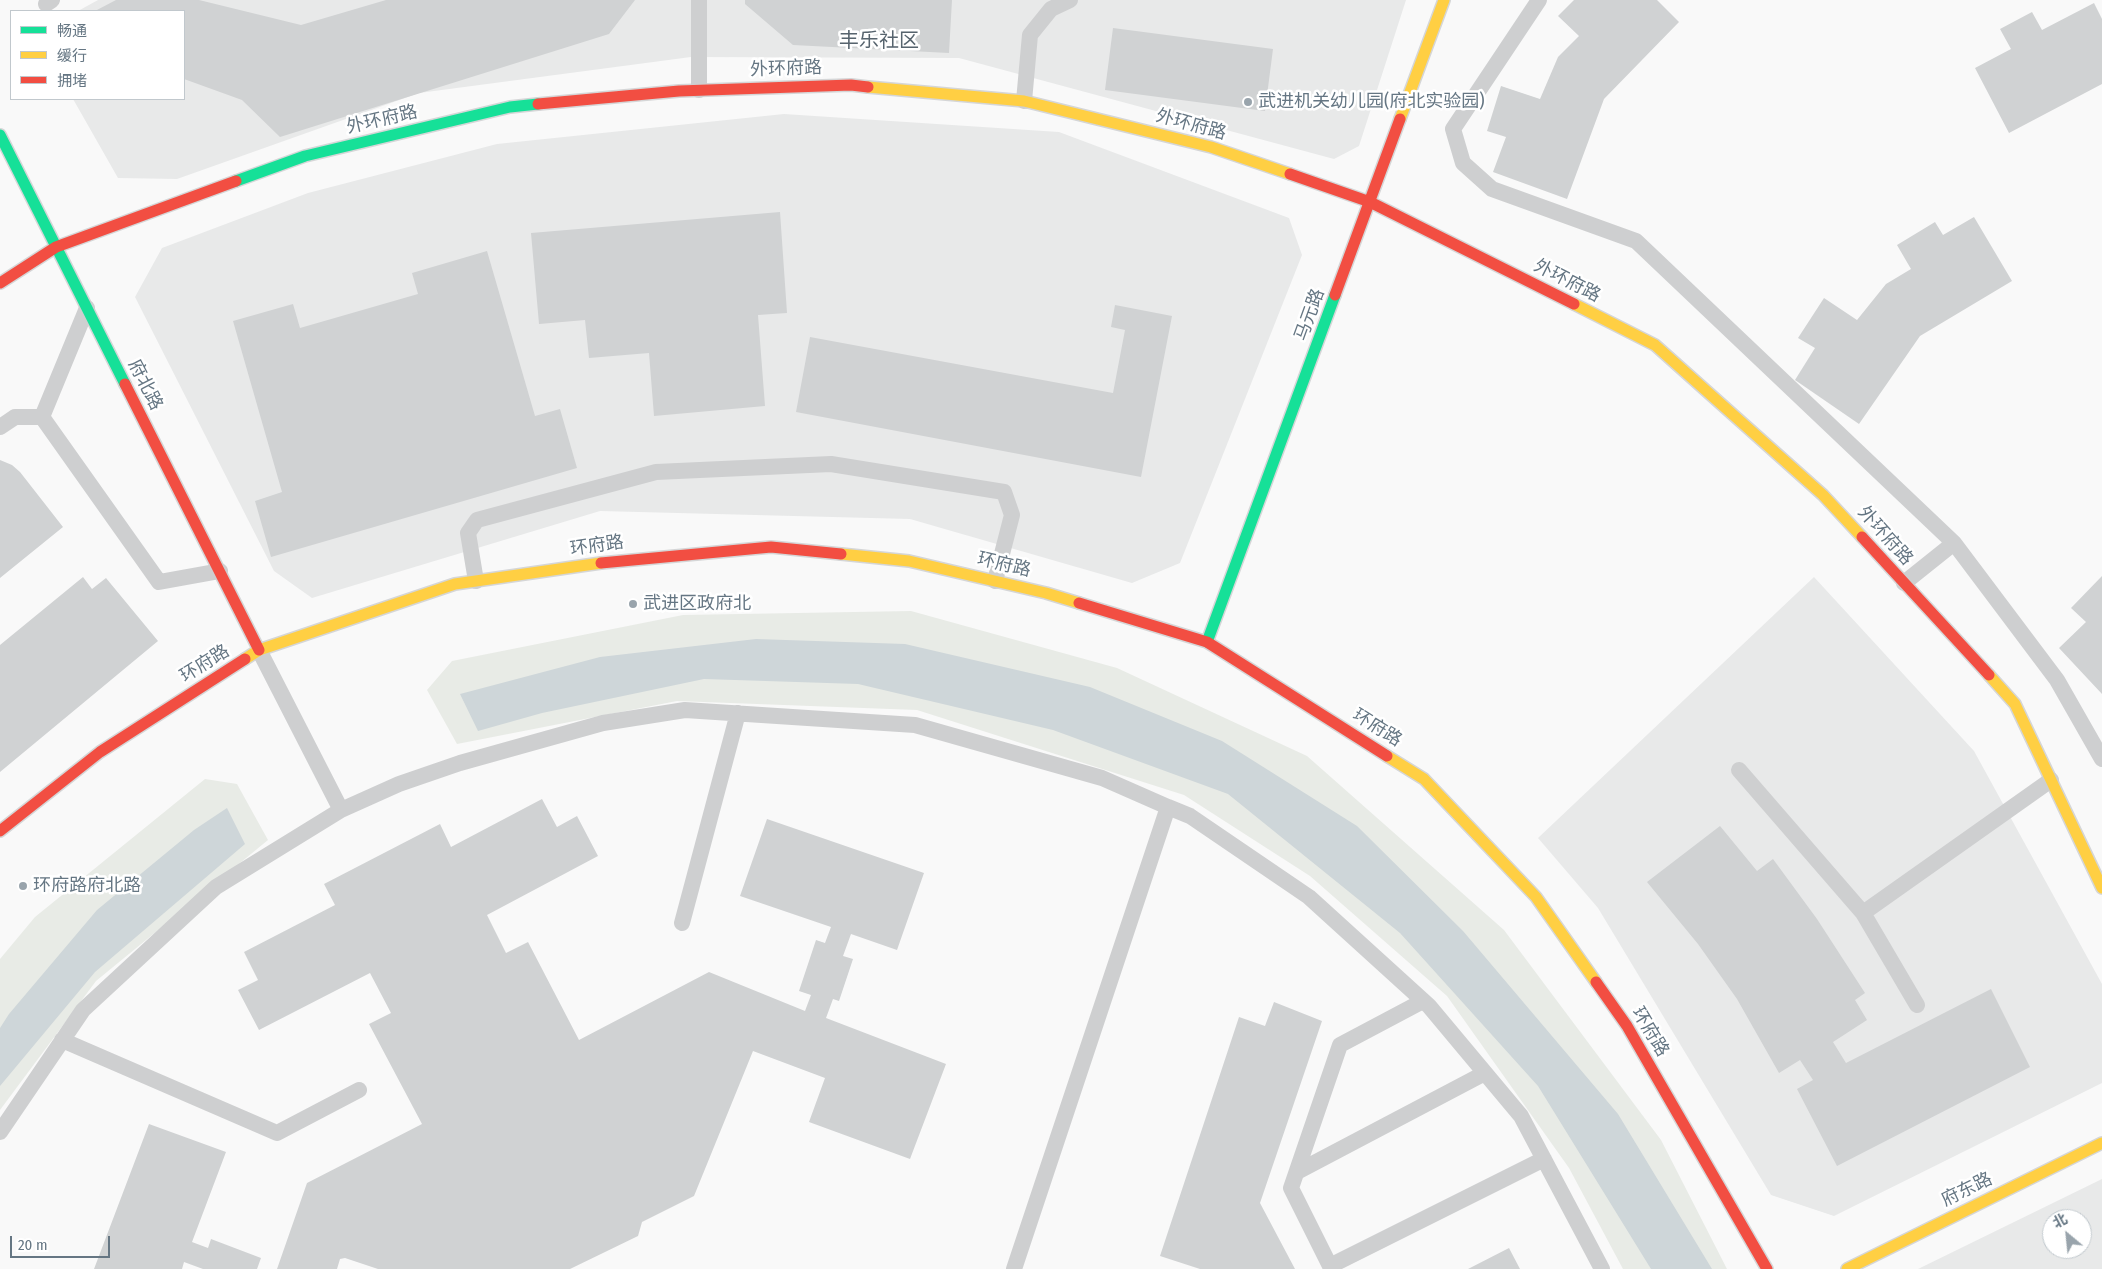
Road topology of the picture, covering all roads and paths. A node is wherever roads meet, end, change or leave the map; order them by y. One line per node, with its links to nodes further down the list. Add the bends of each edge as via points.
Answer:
1 (699, 0): 5 (lane)
2 (1070, 0): 6 (lane, via 1051,9 1030,35)
3 (1444, 0): 8 (street, 马元路)
4 (1538, 0): 14 (lane, via 1453,129 1463,163 1492,189 1636,241)
5 (699, 90): 6 (street, 外环府路, via 851,84); 9 (street, 外环府路, via 510,107 305,156)
6 (1024, 101): 8 (street, 外环府路, via 1211,147)
7 (0, 135): 9 (street, 府北路)
8 (1370, 202): 18 (street, 外环府路, via 1656,345 1823,495); 19 (street, 马元路)
9 (56, 247): 10 (street, 外环府路); 11 (street, 府北路)
10 (0, 283)
11 (87, 308): 12 (lane); 15 (street, 府北路)
12 (42, 417): 13 (lane, via 15,417); 15 (lane, via 159,582)
13 (0, 427)
14 (1954, 543): 18 (lane); 22 (lane, via 2057,680)
15 (220, 571): 20 (street, 府北路)
16 (476, 581): 17 (street, 环府路, via 626,559 771,547 909,561); 17 (lane, via 468,533 477,520 656,472 832,464 1004,492 1012,515); 20 (street, 环府路, via 455,584)
17 (995, 581): 19 (street, 环府路, via 1046,593)
18 (1904, 583): 24 (street, 外环府路, via 2015,704)
19 (1207, 642): 42 (street, 环府路, via 1424,779 1536,897 1627,1026)
20 (259, 650): 26 (lane); 27 (street, 环府路, via 100,752)
21 (738, 713): 25 (lane, via 915,725 1102,778); 26 (lane, via 685,710 603,724 460,764 400,784); 30 (lane)
22 (2102, 759)
23 (1739, 770): 29 (lane)
24 (2052, 780): 28 (street, 外环府路); 29 (lane)
25 (1168, 807): 31 (lane, via 1190,816 1309,897); 40 (lane)
26 (341, 810): 33 (lane, via 216,887 83,1010)
27 (0, 831)
28 (2102, 888)
29 (1863, 913): 32 (lane)
30 (682, 923)
31 (1423, 1000): 34 (lane); 39 (lane, via 1340,1045)
32 (1917, 1005)
33 (62, 1040): 35 (lane, via 276,1133); 36 (lane)
34 (1485, 1073): 38 (lane, via 1521,1116); 39 (lane)
35 (359, 1090)
36 (0, 1132)
37 (2102, 1143): 43 (street, 府东路)
38 (1544, 1158): 39 (lane, via 1330,1266 1291,1188); 41 (lane)
39 (1297, 1172)
40 (1014, 1269)
41 (1602, 1269)
42 (1767, 1269)
43 (1847, 1269)

